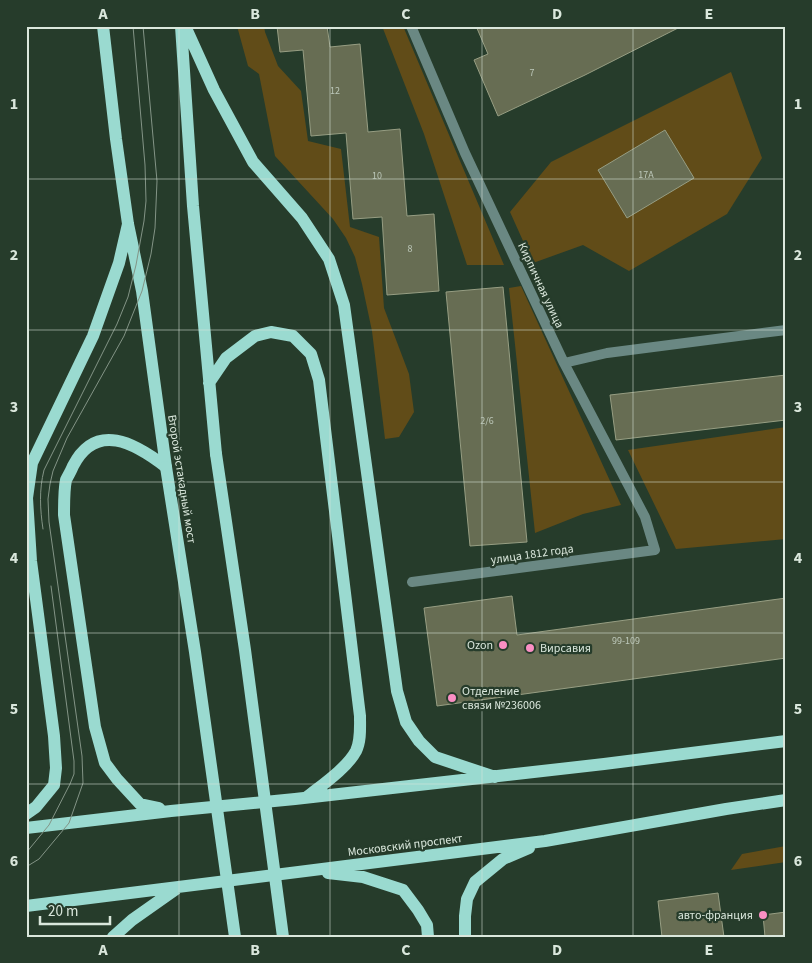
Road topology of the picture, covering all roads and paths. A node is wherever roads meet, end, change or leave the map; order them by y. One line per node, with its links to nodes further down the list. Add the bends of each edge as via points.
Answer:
1 (103, 26): 5 (main road, Второй эстакадный мост)
2 (181, 26): 8 (main road)
3 (186, 26): 13 (main road, via 214,90 253,162 302,218 329,259 344,305 396,691 406,722 436,757)
4 (411, 26): 7 (street, Кирпичная улица, via 465,153)
5 (128, 224): 9 (main road, Второй эстакадный мост, via 142,290); 17 (main road, via 93,336 32,463 27,498 31,561 56,768 54,786)
6 (786, 330): 7 (street, via 607,353)
7 (564, 363): 10 (street, Кирпичная улица, via 645,517)
8 (209, 383): 14 (main road, via 226,358 255,336 271,332 293,336 311,354 320,380 360,735 356,751 341,770); 25 (main road, bridge, via 216,454)
9 (166, 467): 16 (main road, via 151,455 120,440 92,444 79,455 66,480 64,515 95,727 105,763 140,804); 24 (main road, Второй эстакадный мост, bridge)
10 (656, 550): 11 (street, улица 1812 года)
11 (412, 582)
12 (786, 741): 13 (main road)
13 (495, 777): 14 (main road)
14 (307, 798): 16 (main road)
15 (786, 800): 19 (main road, Московский проспект)
16 (171, 810): 18 (main road)
17 (26, 814)
18 (26, 828)
19 (545, 841): 20 (main road, Московский проспект); 27 (main road, via 503,859 475,882 467,899)
20 (306, 871): 21 (main road, Московский проспект); 26 (main road, via 363,877 403,890 427,925)
21 (178, 888): 22 (main road, Московский проспект); 23 (main road)
22 (26, 906)
23 (113, 937)
24 (235, 937)
25 (284, 937)
26 (428, 937)
27 (465, 937)

